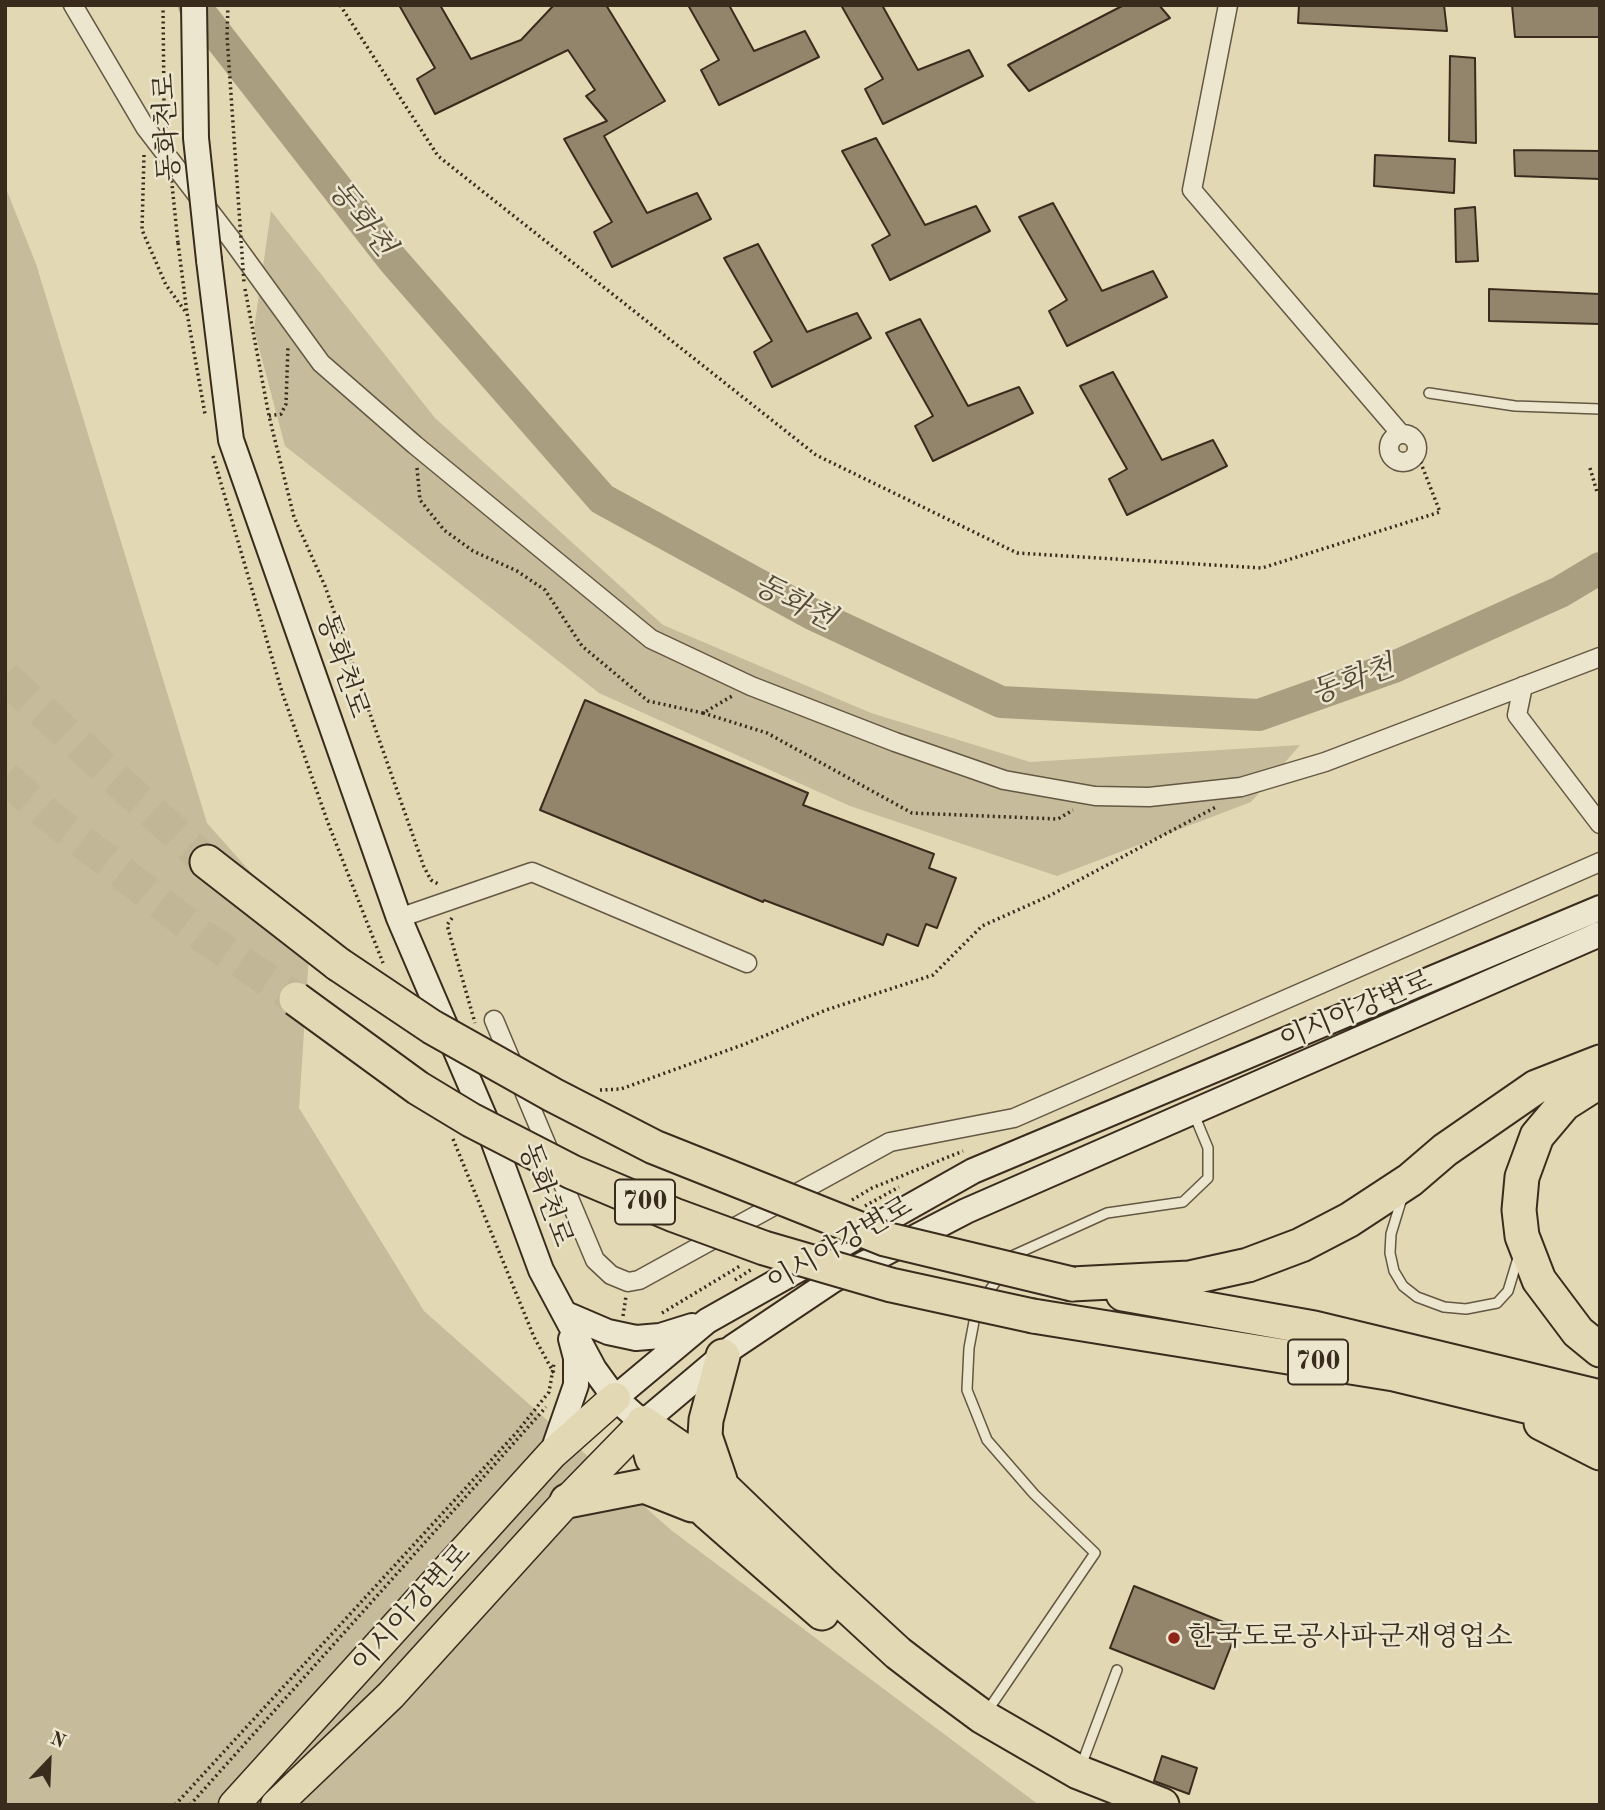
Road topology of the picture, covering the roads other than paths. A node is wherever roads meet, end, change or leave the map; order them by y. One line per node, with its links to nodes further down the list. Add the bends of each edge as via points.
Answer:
1 (73, 5): 8 (street, via 145,127 321,363 651,639 751,686 1004,780 1095,796 1149,797 1241,787 1325,762)
2 (194, 5): 13 (main road, 동화천로, bridge, via 196,138 231,440)
3 (1228, 5): 6 (street, via 1192,190 1401,434 1390,442 1394,459 1406,463)
4 (1429, 393): 5 (lane, via 1515,406)
5 (1600, 409)
6 (1417, 453)
7 (1600, 657): 8 (street)
8 (1524, 686): 9 (street, via 1517,715)
9 (1600, 824)
10 (207, 862): 23 (highway, 700, bridge, via 338,964 432,1027 654,1147 885,1239)
11 (1600, 862): 17 (street, via 1014,1118 890,1142 628,1282 594,1260)
12 (1600, 908): 25 (main road, 이시아강변로, via 973,1171)
13 (399, 918): 15 (street, via 532,872); 24 (main road, 동화천로, via 486,1121 541,1270)
14 (1600, 934): 20 (main road, 이시아강변로)
15 (747, 962)
16 (296, 999): 28 (highway, 700, bridge, via 471,1120 572,1172 764,1248 891,1285 1033,1316 1394,1374)
17 (494, 1020)
18 (1600, 1062): 21 (highway, via 1536,1087)
19 (1600, 1081): 22 (highway, via 1564,1104 1537,1136 1522,1177)
20 (1192, 1111): 27 (main road, 이시아강변로, via 966,1210 833,1280); 38 (lane, via 1208,1148 1208,1178 1182,1202 1107,1213 1014,1255 976,1310 968,1348 967,1390 987,1440 1095,1553)
21 (1410, 1180): 22 (lane, via 1395,1212 1390,1253 1403,1286 1418,1297 1466,1309 1497,1303 1516,1274); 23 (highway, via 1337,1227 1248,1265 1189,1278)
22 (1522, 1236): 26 (highway, via 1539,1280 1555,1305)
23 (1072, 1284): 29 (highway, 700, via 1314,1328)
24 (566, 1314): 25 (main road, via 624,1335 660,1336); 30 (main road, via 594,1369); 33 (main road, via 567,1355 576,1385)
25 (707, 1321): 30 (main road, 이시아강변로)
26 (1600, 1350)
27 (723, 1356): 31 (main road, 이시아강변로); 36 (highway, via 705,1436)
28 (1489, 1396): 32 (highway, 700); 34 (highway)
29 (1600, 1397)
30 (615, 1398): 31 (main road); 33 (highway, 이시아강변로)
31 (643, 1423): 35 (highway, 이시아강변로); 36 (highway, via 652,1458)
32 (1600, 1424)
33 (552, 1454): 40 (highway, 이시아강변로)
34 (1600, 1454)
35 (567, 1501): 36 (highway, via 643,1486); 41 (highway, 이시아강변로, via 390,1695)
36 (716, 1502): 38 (highway); 42 (highway, via 837,1626 929,1699 999,1748)
37 (1117, 1670): 39 (lane)
38 (983, 1717): 39 (highway)
39 (1078, 1772): 43 (highway)
40 (234, 1805)
41 (276, 1805)
42 (1116, 1805)
43 (1162, 1805)

